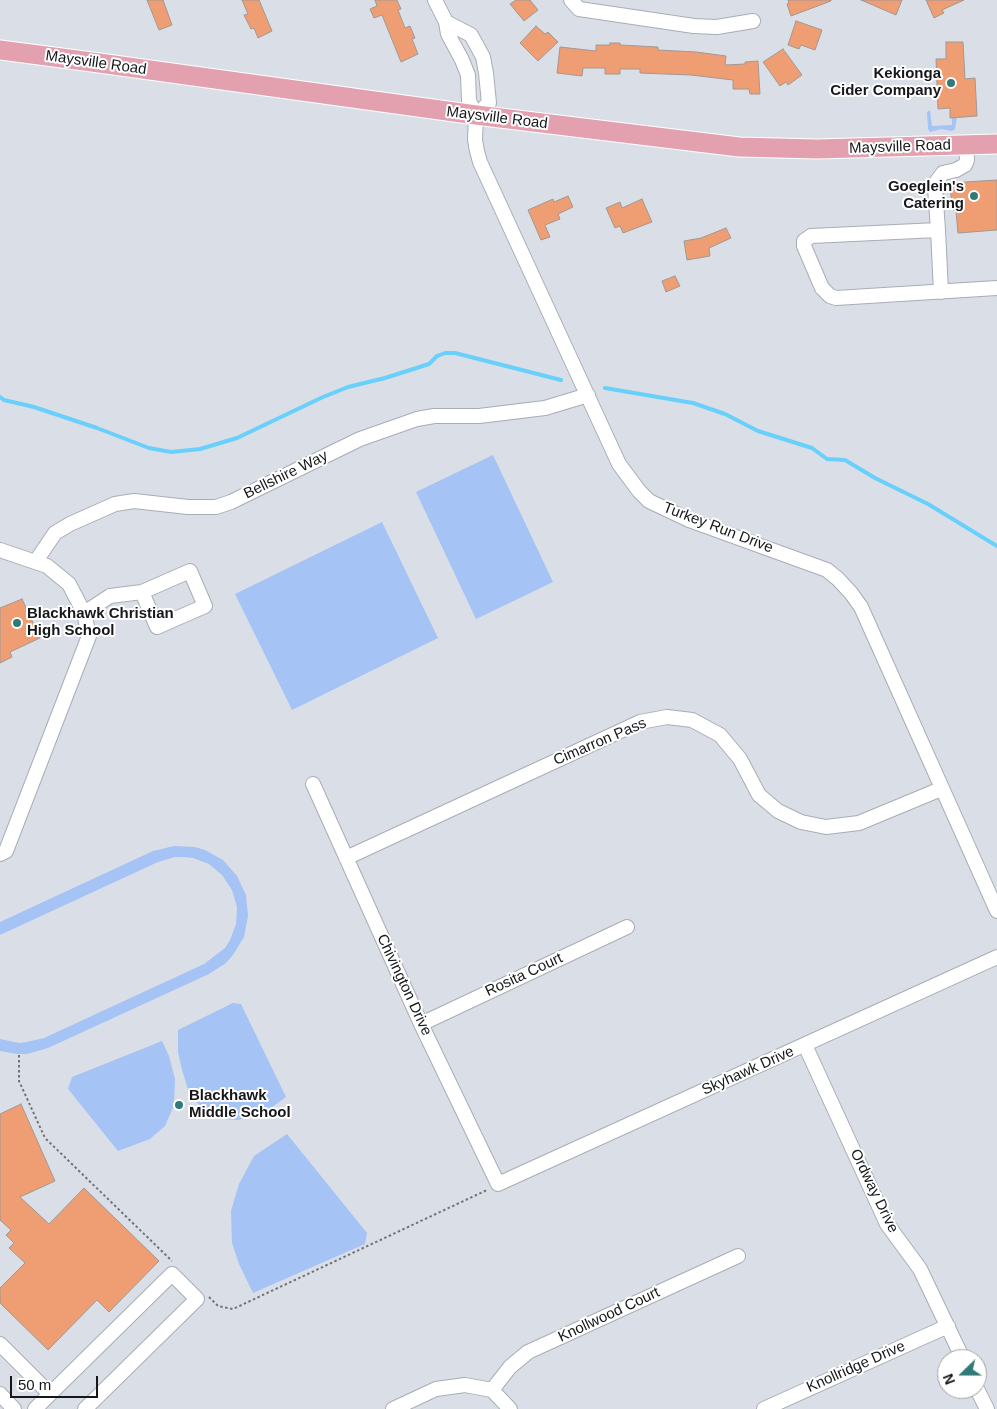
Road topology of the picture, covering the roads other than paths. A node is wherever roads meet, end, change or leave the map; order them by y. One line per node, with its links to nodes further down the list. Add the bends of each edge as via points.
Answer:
1 (435, 0): 4 (street)
2 (571, 0): 3 (street, via 579,9 694,26 717,27)
3 (753, 21)
4 (446, 22): 6 (street, via 448,34 468,75 469,101); 6 (street, via 471,36 483,57 490,103)
5 (0, 50): 6 (main road, Maysville Road)
6 (476, 115): 8 (main road, Maysville Road, via 739,147 817,149); 12 (street, Turkey Run Drive, via 475,140 480,162)
7 (997, 144): 8 (main road, Maysville Road)
8 (966, 145): 9 (street, via 964,165 943,173 935,187)
9 (938, 230): 11 (street); 11 (street, via 811,236 804,241 804,246 822,288 830,296)
10 (997, 288): 11 (street)
11 (941, 292)
12 (588, 395): 14 (street, Bellshire Way, via 545,408 417,419 360,439 216,507 134,501 115,504 55,533); 18 (street, Turkey Run Drive, via 619,464 649,501 689,520 815,564 838,579 861,607)
13 (0, 550): 14 (street)
14 (36, 561): 16 (street, via 48,566 69,584)
15 (142, 592): 15 (street, via 190,571 205,606 157,627); 16 (street, via 110,596)
16 (84, 613): 19 (street, via 89,636 6,851)
17 (313, 784): 20 (street, Chivington Drive)
18 (941, 789): 20 (street, Cimarron Pass, via 859,823 826,827 801,822 778,811 759,795 740,760 720,735 692,720 667,717 640,722); 21 (street, Turkey Run Drive)
19 (0, 854)
20 (346, 858): 24 (street, Chivington Drive)
21 (997, 912)
22 (627, 927): 24 (street, Rosita Court)
23 (997, 957): 25 (street, Skyhawk Drive)
24 (421, 1024): 26 (street, Chivington Drive)
25 (805, 1045): 26 (street, Skyhawk Drive); 28 (street, Ordway Drive, via 887,1224 920,1269)
26 (498, 1184)
27 (738, 1256): 31 (street, Knollwood Court, via 528,1352 510,1367)
28 (948, 1326): 30 (street, Ordway Drive); 39 (street, Knollridge Drive)
29 (0, 1344): 33 (street)
30 (958, 1349)
31 (492, 1390): 37 (street, via 465,1385 436,1389); 38 (street)
32 (0, 1394): 34 (street)
33 (50, 1394): 35 (street); 36 (street, via 172,1274 197,1299)
34 (14, 1409)
35 (35, 1409)
36 (85, 1409)
37 (394, 1409)
38 (510, 1409)
39 (764, 1409)

